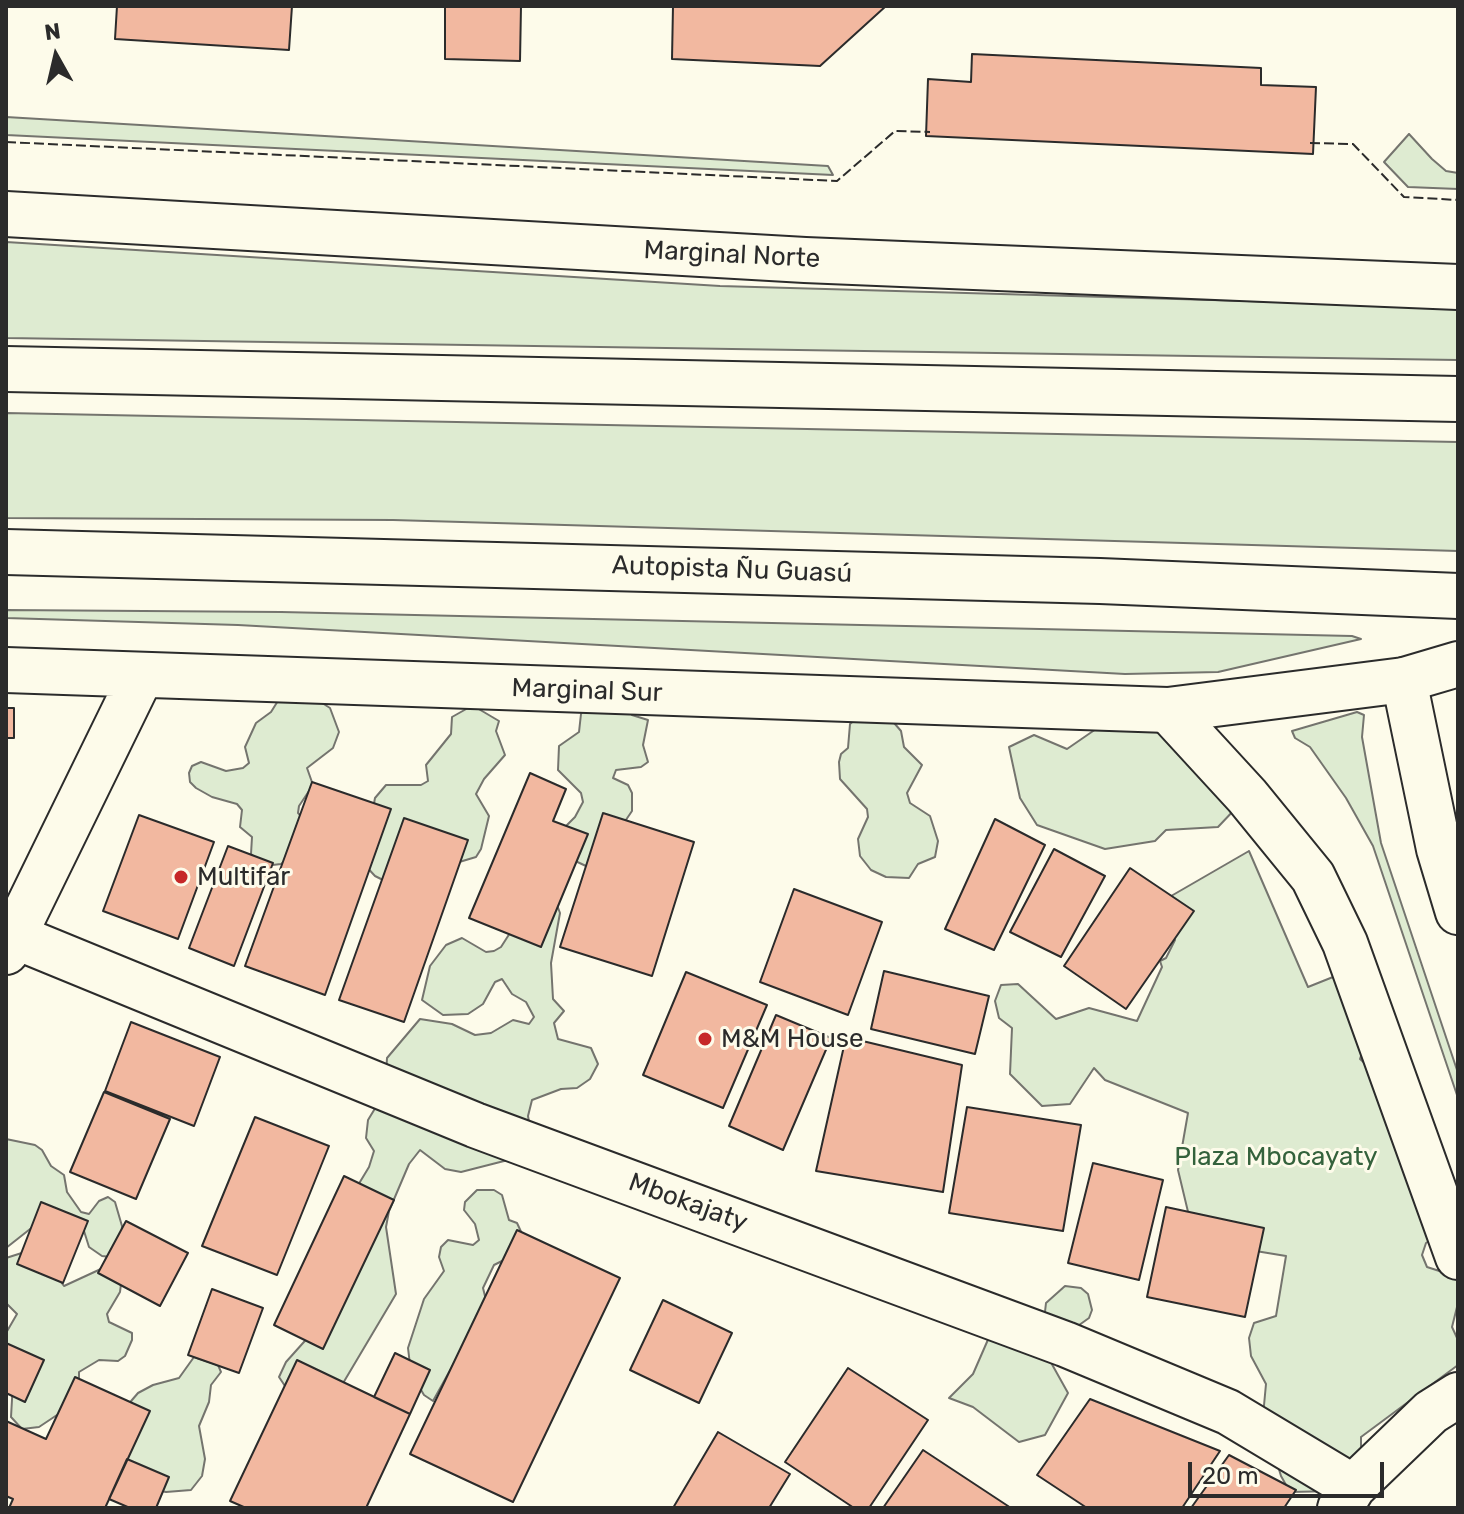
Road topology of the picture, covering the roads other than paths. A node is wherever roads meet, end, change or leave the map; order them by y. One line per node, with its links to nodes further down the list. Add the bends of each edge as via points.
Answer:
1 (6, 214): 2 (main road, Marginal Norte, via 805,260)
2 (1458, 287)
3 (6, 369): 4 (main road)
4 (1458, 399)
5 (6, 552): 6 (main road, Autopista Ñu Guasú, via 1100,581)
6 (1458, 596)
7 (1458, 664): 10 (main road, Marginal Sur)
8 (6, 670): 9 (main road, Marginal Sur)
9 (141, 676): 11 (main road, Marginal Sur); 13 (main road)
10 (1404, 680): 11 (main road, Marginal Sur); 12 (main road)
11 (1168, 710): 14 (main road, via 1313,877 1345,943)
12 (1458, 912)
13 (10, 944): 16 (main road, Mbokajaty, via 475,1125 1065,1344 1228,1412)
14 (1458, 1257)
15 (1458, 1395): 16 (main road, via 1431,1412)
16 (1346, 1498)

